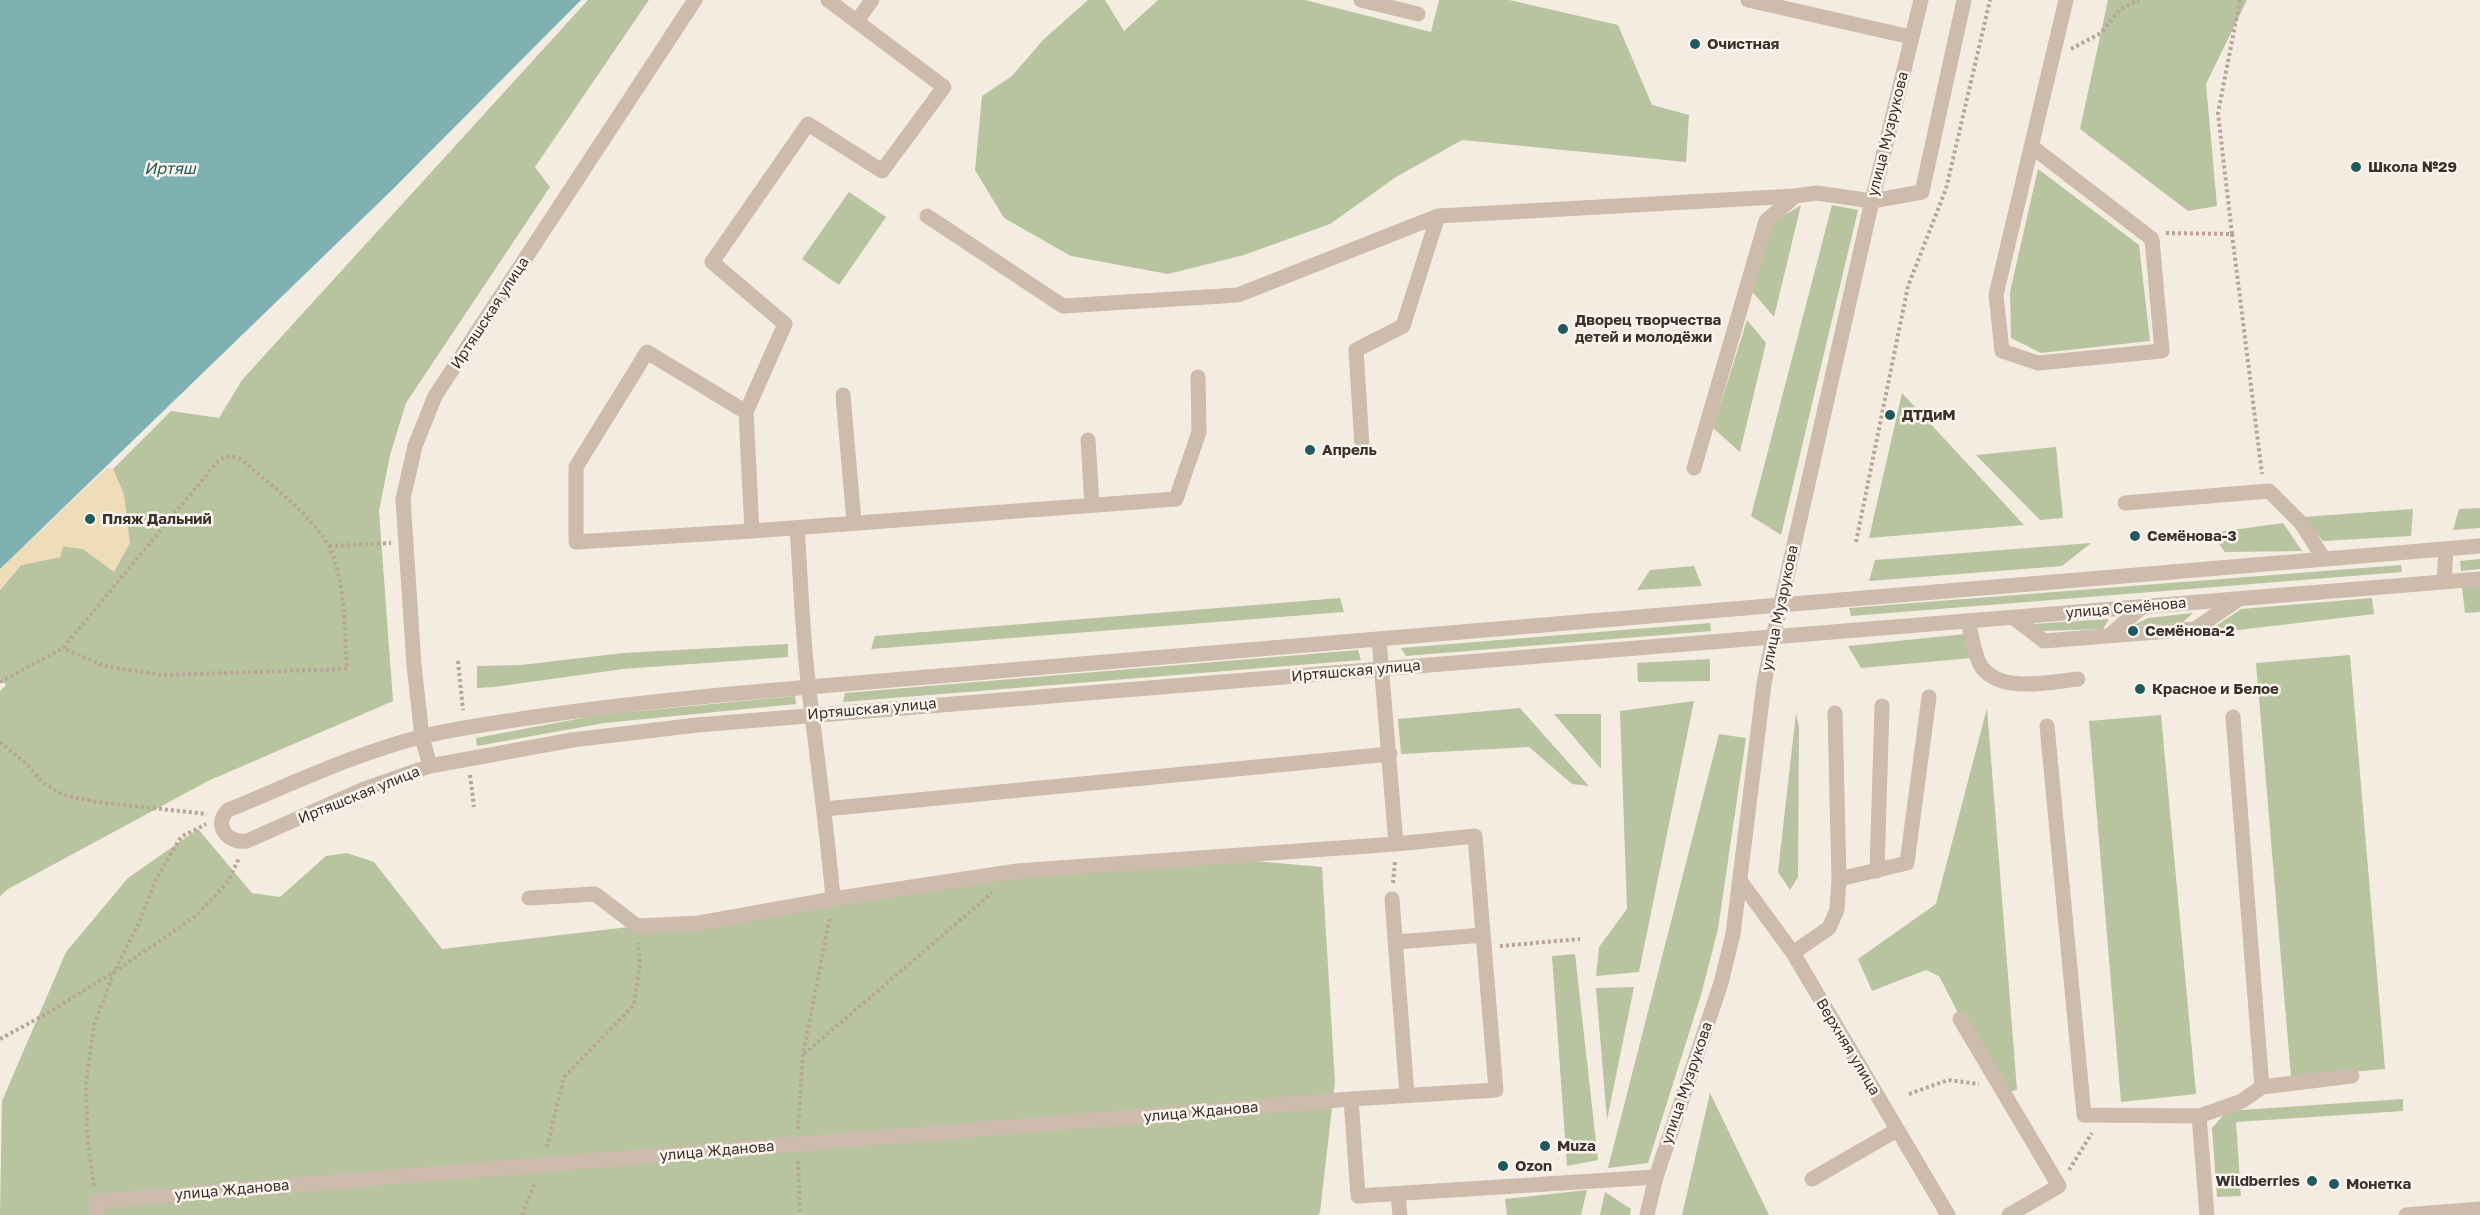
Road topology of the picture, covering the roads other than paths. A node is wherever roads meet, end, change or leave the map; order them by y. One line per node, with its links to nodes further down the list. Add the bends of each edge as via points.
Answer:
1 (695, 0): 50 (street, Иртяшская улица, via 435,396 415,446 403,499)
2 (828, 0): 10 (street)
3 (872, 0): 10 (street)
4 (1362, 0): 9 (street)
5 (1748, 0): 11 (street)
6 (1921, 0): 11 (street, улица Музрукова)
7 (1965, 0): 14 (street, via 1922,192)
8 (2066, 0): 12 (street)
9 (1418, 14)
10 (857, 21): 19 (street, via 944,87 882,171 808,124 712,262 785,324)
11 (1911, 37): 14 (street, улица Музрукова)
12 (2031, 146): 12 (street, via 1996,295 2002,351 2038,363 2162,351 2152,239)
13 (1795, 196): 14 (street, via 1816,193); 16 (street); 22 (street, via 1766,221)
14 (1872, 201): 34 (street, улица Музрукова)
15 (927, 216): 16 (street, via 1063,306 1238,295)
16 (1438, 216): 21 (street, via 1403,326 1356,350)
17 (1198, 377): 24 (street, via 1199,432 1176,499)
18 (843, 395): 25 (street)
19 (746, 412): 27 (street); 27 (street, via 647,352 576,467 576,542)
20 (1088, 440): 24 (street)
21 (1362, 446)
22 (1695, 468)
23 (2125, 503): 30 (street, via 2269,491 2301,523)
24 (1092, 505): 25 (street)
25 (854, 522): 26 (street)
26 (797, 528): 27 (street); 43 (street)
27 (752, 531)
28 (2480, 546): 29 (street)
29 (2446, 550): 30 (street); 32 (street)
30 (2324, 559): 34 (street)
31 (2480, 579): 32 (street, улица Семёнова)
32 (2444, 582): 33 (street, улица Семёнова)
33 (2240, 598): 35 (street, улица Семёнова); 38 (street, via 2195,629)
34 (1780, 605): 39 (street, улица Музрукова); 40 (street, Иртяшская улица)
35 (2142, 607): 36 (street, улица Семёнова); 38 (street)
36 (2014, 618): 37 (street, улица Семёнова); 38 (street, via 2044,640)
37 (1968, 621): 39 (street, улица Семёнова); 42 (street, via 1981,667 2001,682 2016,685)
38 (2110, 635)
39 (1773, 638): 41 (street, Иртяшская улица); 57 (street, улица Музрукова)
40 (1379, 639): 41 (street); 43 (street, Иртяшская улица)
41 (1382, 669): 47 (street, Иртяшская улица); 51 (street)
42 (2078, 679)
43 (808, 687): 47 (street); 50 (street, Иртяшская улица, via 573,712)
44 (1929, 697): 55 (street, via 1907,863)
45 (1882, 706): 55 (street)
46 (1835, 713): 56 (street)
47 (812, 714): 52 (street, Иртяшская улица, via 572,740); 53 (street)
48 (2234, 717): 66 (street)
49 (2047, 726): 69 (street, via 2084,1115)
50 (422, 737): 52 (street); 52 (street, Иртяшская улица, via 349,760 228,810 221,825 230,839 238,843 247,841 364,789)
51 (1390, 754): 53 (street); 54 (street)
52 (430, 766)
53 (825, 809): 59 (street)
54 (1396, 844): 59 (street, via 1017,871); 61 (street, via 1475,836)
55 (1877, 871): 56 (street)
56 (1839, 879): 63 (street, via 1837,910 1828,928)
57 (1741, 882): 63 (street, Верхняя улица); 71 (street, улица Музрукова, via 1721,983)
58 (529, 898): 59 (street, via 595,894 637,926 699,923)
59 (833, 899)
60 (1392, 899): 62 (street)
61 (1484, 941): 62 (street); 67 (street, улица Жданова, via 1496,1090)
62 (1395, 942): 67 (street)
63 (1792, 953): 70 (street, Верхняя улица)
64 (1960, 1018): 79 (street, via 2059,1186)
65 (2352, 1076): 66 (street)
66 (2262, 1087): 69 (street, via 2242,1101)
67 (1407, 1095): 68 (street, улица Жданова)
68 (1351, 1100): 73 (street, via 1358,1196); 74 (street, улица Жданова, via 542,1165)
69 (2199, 1116): 80 (street)
70 (1897, 1130): 72 (street); 78 (street, Верхняя улица)
71 (1656, 1177): 73 (street); 77 (street, улица Музрукова)
72 (1812, 1179)
73 (1398, 1195): 76 (street)
74 (97, 1208)
75 (2480, 1209): 81 (street)
76 (1400, 1215)
77 (1647, 1215)
78 (1948, 1215)
79 (2009, 1215)
80 (2207, 1215)
81 (2406, 1215)

